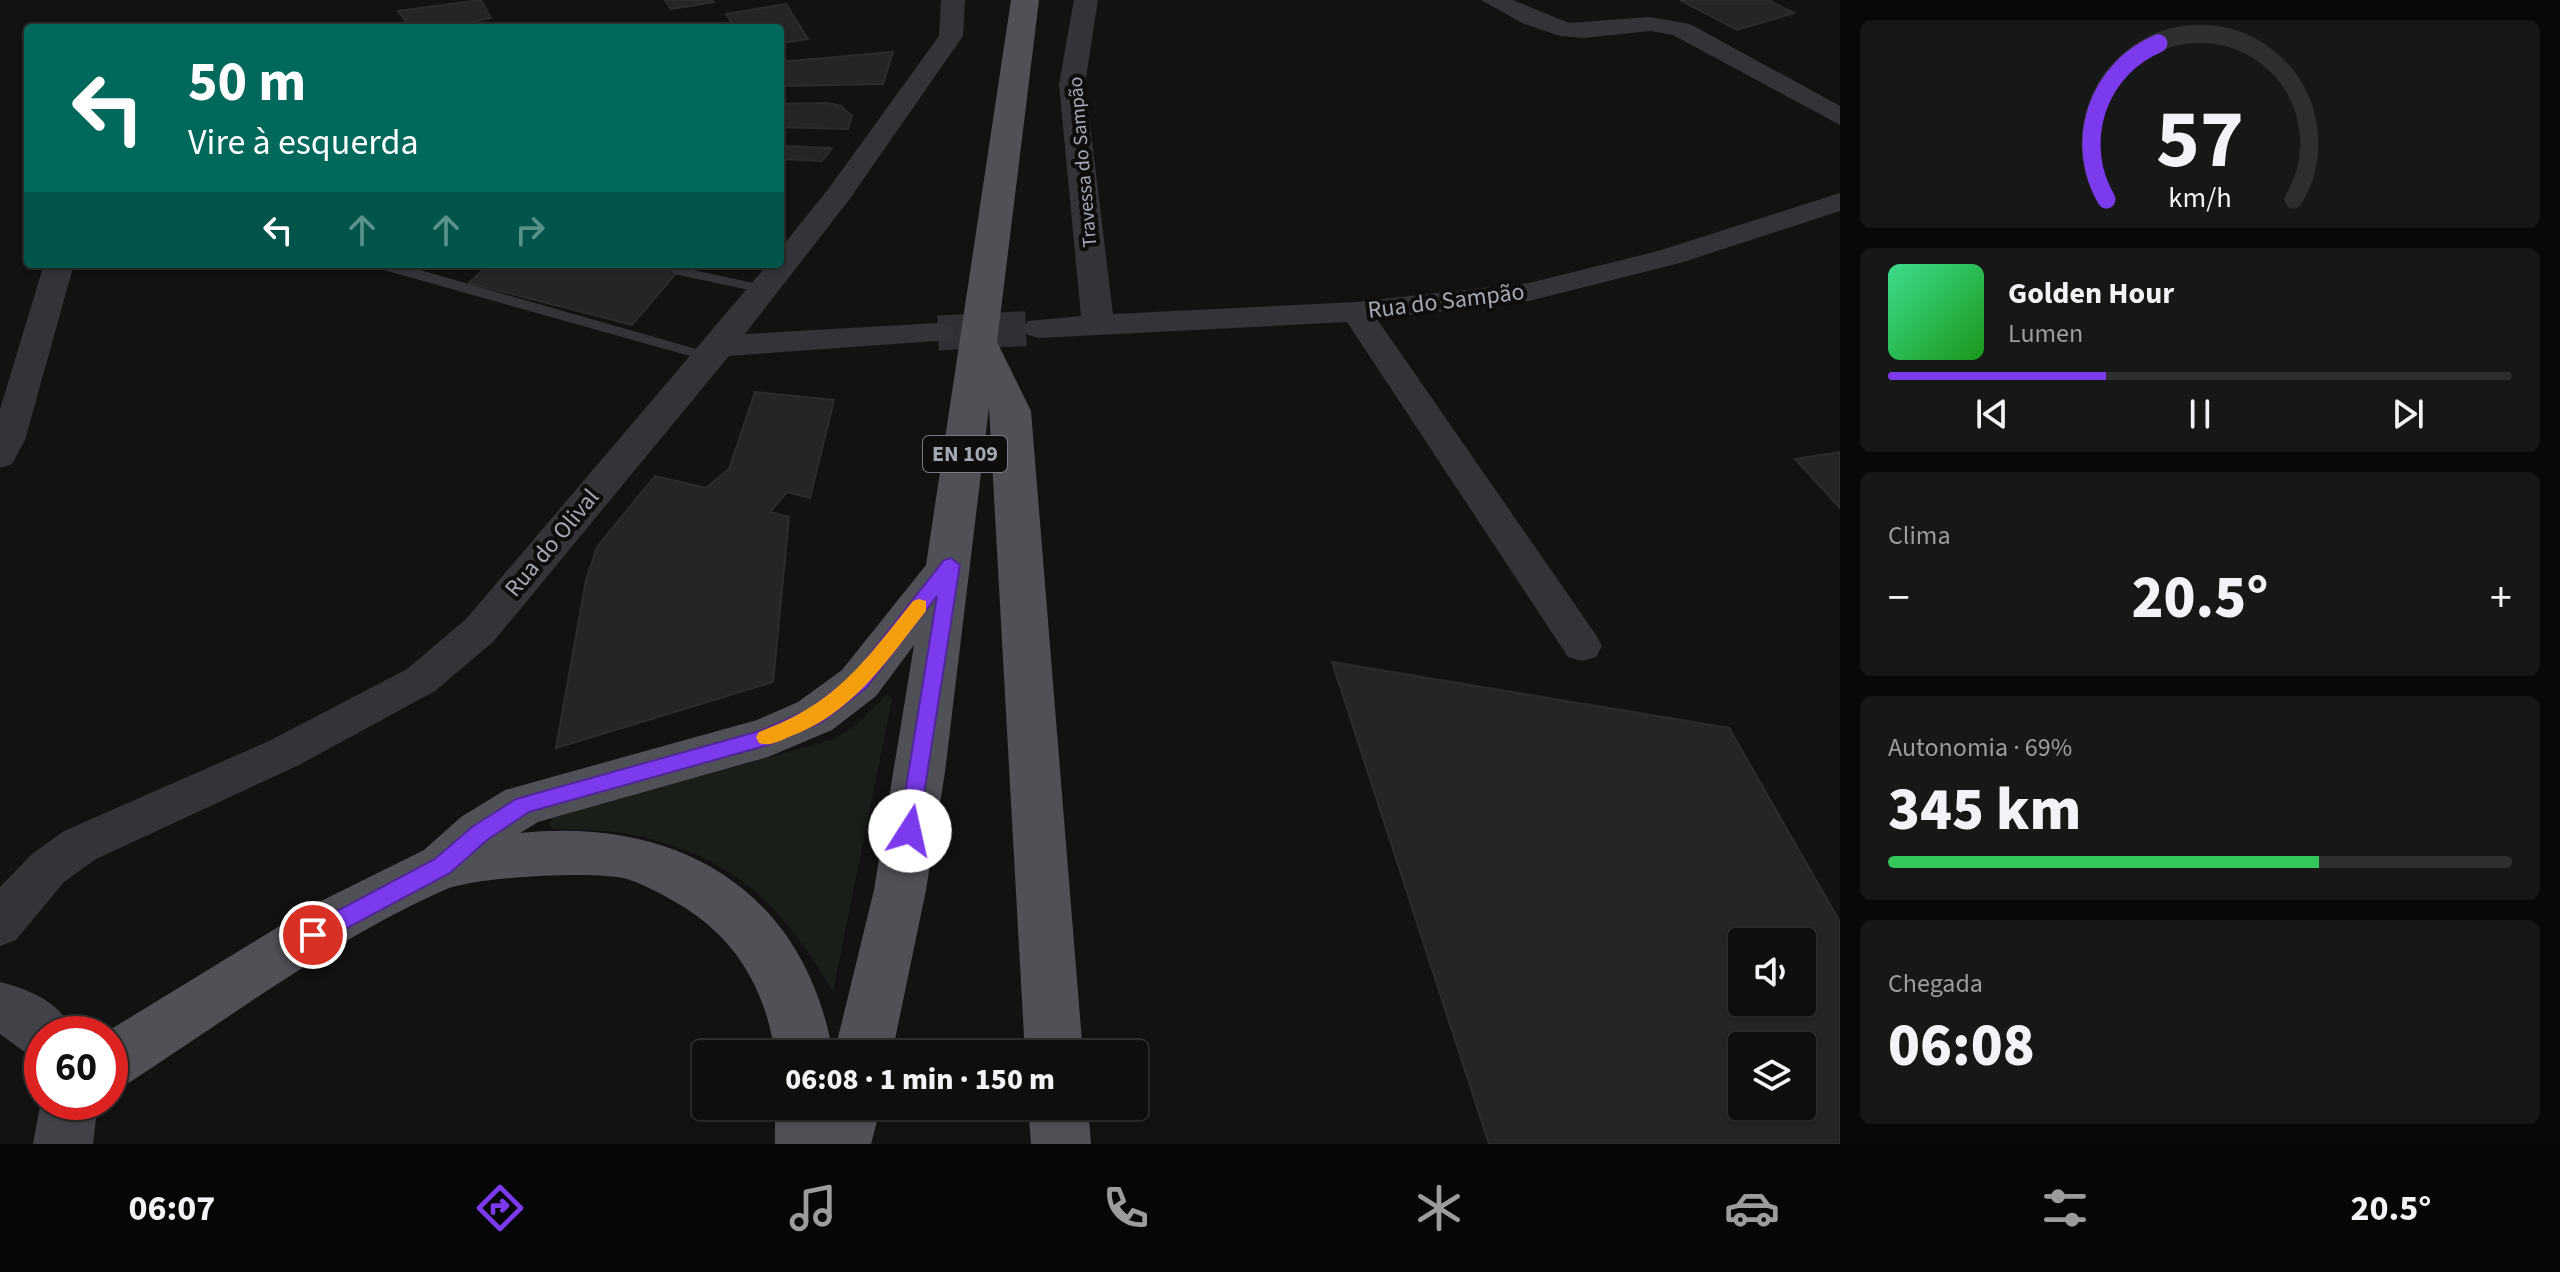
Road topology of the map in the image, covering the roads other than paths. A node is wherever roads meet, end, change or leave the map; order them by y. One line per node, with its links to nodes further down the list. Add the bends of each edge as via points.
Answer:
1 (953, 0): 7 (street, Rua do Olival, via 951,36)
2 (1025, 0): 16 (main road, EN 109)
3 (1086, 0): 14 (street, Travessa do Sampão, via 1072,84)
4 (1493, 0): 5 (street, via 1569,30 1635,22 1681,29)
5 (1840, 117)
6 (1840, 202): 13 (street, Rua do Sampão, via 1669,257 1529,292)
7 (784, 263)
8 (58, 268): 18 (street)
9 (393, 268): 17 (lane)
10 (780, 268): 12 (street, Rua do Olival)
11 (679, 271): 12 (lane)
12 (763, 289): 17 (street, Rua do Olival)
13 (1356, 312): 14 (street, Rua do Sampão); 20 (street)
14 (1098, 325): 15 (street, Rua do Sampão)
15 (1039, 328)
16 (959, 338): 17 (street); 19 (main road, EN 109); 27 (main road, via 1011,411)
17 (714, 351): 22 (street, Rua do Olival, via 480,630 421,680 284,753 80,845 48,868)
18 (0, 456)
19 (951, 565): 21 (main road, via 859,683 815,716 768,737 523,805 479,833); 26 (main road, EN 109, via 900,890)
20 (1582, 646)
21 (442, 866): 25 (main road, via 590,853 622,856 684,878 738,914 758,938 793,1001); 28 (main road, via 338,919)
22 (0, 925)
23 (0, 1008): 24 (main road)
24 (24, 1018)
25 (801, 1040)
26 (866, 1040)
27 (1053, 1040)
28 (128, 1051)
29 (66, 1120): 33 (main road)
30 (805, 1120): 34 (main road)
31 (847, 1120): 35 (main road)
32 (1059, 1120): 36 (main road)
33 (63, 1144)
34 (805, 1144)
35 (841, 1144)
36 (1061, 1144)

